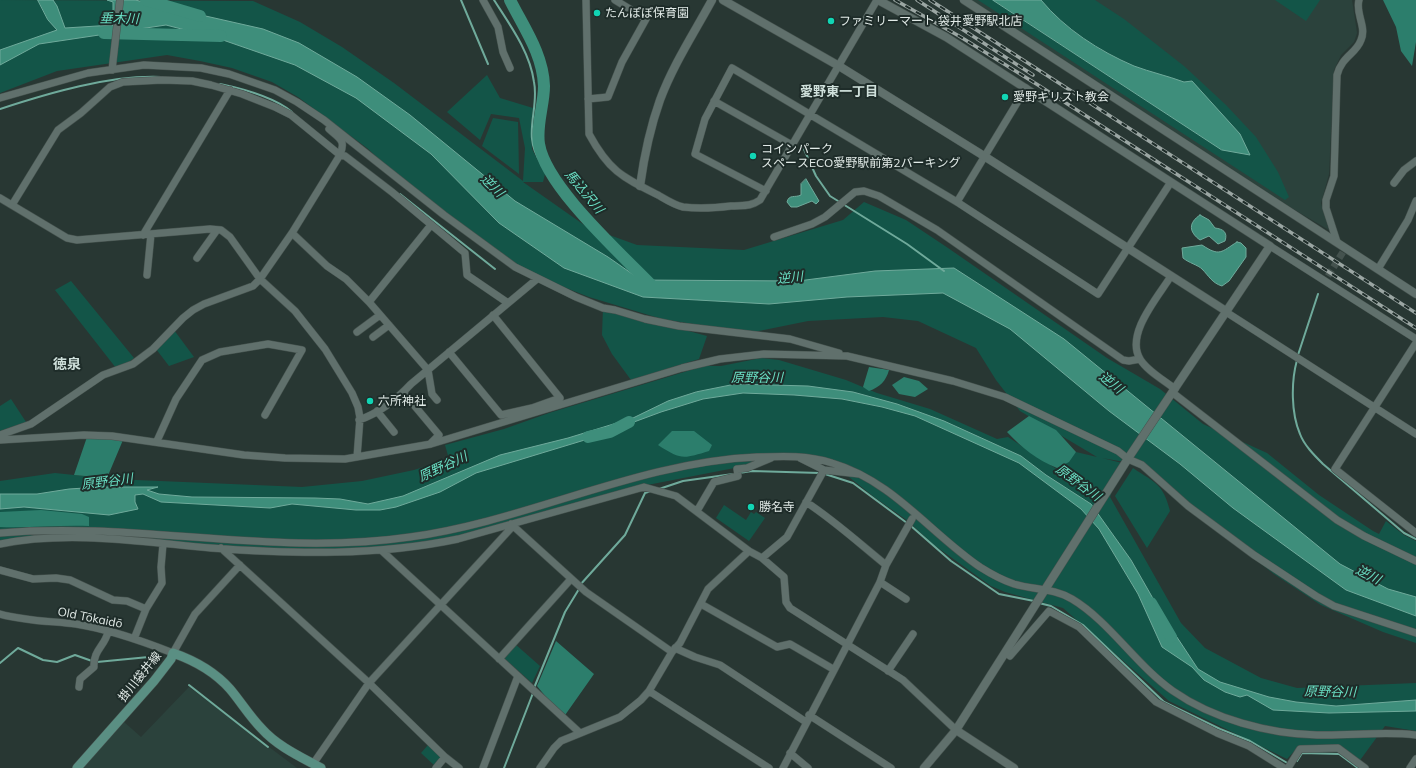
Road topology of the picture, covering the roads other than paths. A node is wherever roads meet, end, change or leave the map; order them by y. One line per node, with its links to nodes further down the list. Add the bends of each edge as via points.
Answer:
1 (120, 0): 11 (street)
2 (482, 0): 12 (street, via 498,28 503,52)
3 (586, 0): 16 (street)
4 (615, 0): 16 (street, via 646,19 622,62 608,97)
5 (712, 0): 26 (street, via 660,99 646,150)
6 (722, 0): 10 (street)
7 (878, 0): 10 (street); 13 (street, via 946,37)
8 (964, 0): 38 (street)
9 (1359, 0): 38 (street, via 1363,32 1361,40 1340,64 1337,75 1334,176 1326,208)
10 (839, 66): 19 (street); 22 (street)
11 (112, 68): 15 (street); 18 (street, via 144,65 201,68 229,74 263,86)
12 (510, 68)
13 (1026, 88): 22 (street); 24 (street)
14 (230, 90): 21 (street, via 276,106); 31 (street, via 192,81 162,80 122,82 110,87 58,130); 36 (street)
15 (0, 98)
16 (588, 99): 26 (street, via 589,134 597,149 614,171)
17 (714, 101): 19 (street, via 732,68); 20 (street); 27 (street, via 705,119 694,154)
18 (304, 106): 21 (street, via 342,141 344,146); 46 (street, via 481,243)
19 (811, 114): 20 (street); 30 (street)
20 (792, 145): 27 (street)
21 (340, 155): 32 (street, via 345,156); 34 (street)
22 (984, 156): 30 (street); 40 (street)
23 (1416, 161): 25 (street, via 1404,170)
24 (1172, 183): 39 (street); 40 (street)
25 (1394, 183)
26 (640, 186): 27 (street, via 681,206 718,209 746,207 760,200)
27 (766, 191)
28 (0, 198): 31 (street)
29 (1416, 201): 42 (street, via 1408,220)
30 (957, 202): 40 (street, via 1098,294)
31 (12, 205): 36 (street, via 67,238 77,240)
32 (431, 224): 48 (street); 49 (street, via 465,252 467,275)
33 (217, 230): 35 (street); 41 (street); 45 (street, via 221,230 230,238)
34 (292, 233): 45 (street); 48 (street)
35 (151, 234): 36 (street); 43 (street)
36 (143, 235)
37 (774, 237): 60 (street, via 825,217 855,192 871,194 937,230 1123,360)
38 (1337, 242): 42 (street, via 1344,250)
39 (1270, 246): 50 (street); 56 (street, via 1326,278)
40 (1128, 248): 44 (street)
41 (197, 258)
42 (1378, 269): 47 (street)
43 (147, 275)
44 (1171, 276): 50 (street); 60 (street, via 1138,331 1136,350)
45 (260, 279): 68 (street, via 295,311 325,349 352,393 358,407); 71 (street, via 253,286 194,310 133,364 103,375 32,424)
46 (537, 279): 49 (street); 59 (street, via 603,308 645,319 679,326 790,338)
47 (1416, 294)
48 (369, 302): 51 (street)
49 (508, 303): 52 (street)
50 (1226, 311): 63 (street); 65 (street)
51 (380, 315): 53 (street); 54 (street)
52 (493, 315): 58 (street); 58 (street, via 560,398 501,415)
53 (389, 325): 55 (street); 61 (street)
54 (356, 332)
55 (373, 337)
56 (1416, 339)
57 (1416, 344): 65 (street)
58 (449, 352): 61 (street)
59 (847, 356): 74 (street, via 764,354 720,359 682,368); 78 (street, via 906,369 1005,397 1118,451)
60 (1140, 359): 63 (street)
61 (428, 370): 62 (street); 64 (street, via 432,394)
62 (403, 392): 66 (street); 74 (street, via 439,435)
63 (1173, 392): 78 (street); 95 (street, via 1337,520)
64 (437, 400)
65 (1374, 407): 70 (street); 87 (street, via 1335,469)
66 (377, 411): 68 (street); 69 (street)
67 (265, 414): 73 (street, via 302,350 268,344 220,352 202,360 176,399)
68 (359, 420): 77 (street)
69 (394, 432)
70 (1416, 434)
71 (0, 435)
72 (0, 440): 73 (street, via 84,434)
73 (157, 442): 77 (street, via 244,455 285,458)
74 (428, 445): 77 (street)
75 (775, 456): 76 (street); 83 (street, via 747,468 737,469 738,476 714,482); 86 (street, via 729,458 686,464 473,525 372,541 336,544 291,543 55,529)
76 (793, 456): 79 (street); 80 (street, via 829,461)
77 (357, 457)
78 (1128, 459): 101 (street); 108 (street, via 1142,465 1188,506 1254,555 1316,596 1334,606)
79 (824, 470): 80 (street); 82 (street)
80 (865, 475): 81 (street)
81 (892, 493): 84 (street); 88 (street)
82 (806, 502): 94 (street, via 787,537); 97 (street, via 829,517)
83 (697, 511): 85 (street, via 676,496 644,487); 93 (street)
84 (912, 519): 88 (street); 97 (street)
85 (512, 525): 92 (street, via 429,545); 99 (street); 104 (street)
86 (0, 533)
87 (1416, 533)
88 (948, 541): 101 (street, via 958,551 999,578)
89 (0, 544): 90 (street, via 60,538)
90 (162, 544): 91 (street); 105 (street, via 162,583)
91 (221, 548): 92 (street, via 291,553); 96 (street)
92 (382, 550): 104 (street)
93 (750, 551): 94 (street); 103 (street, via 708,589)
94 (762, 558): 111 (street, via 784,577 786,602 790,608)
95 (1416, 561)
96 (240, 565): 113 (street, via 195,614); 119 (street)
97 (886, 565): 100 (street)
98 (0, 570): 105 (street, via 33,579 70,580 113,600 127,601)
99 (571, 579): 112 (street, via 586,592); 115 (street)
100 (880, 582): 102 (street); 111 (street)
101 (1046, 589): 114 (street); 126 (street, via 1060,593 1086,609 1172,690 1221,715 1292,733)
102 (906, 599)
103 (701, 604): 112 (street, via 680,644); 116 (street, via 777,647 790,644)
104 (440, 605): 115 (street); 119 (street)
105 (146, 609): 110 (street)
106 (0, 614): 107 (street, Old Tōkaidō, via 35,621 77,624)
107 (108, 632): 110 (street, Old Tōkaidō); 120 (street, via 95,653 94,667 80,679)
108 (1416, 633)
109 (913, 634): 117 (street)
110 (134, 639): 113 (street, Old Tōkaidō)
111 (847, 644): 116 (street); 117 (street)
112 (674, 650): 121 (street); 123 (street, via 720,665)
113 (173, 653): 130 (main road, 掛川袋井線, via 191,660 218,678 230,688 263,730); 131 (main road, 掛川袋井線, via 154,681)
114 (1006, 653): 124 (street); 142 (street, via 1010,656 1049,611 1079,627 1156,702 1214,732 1249,746)
115 (499, 659): 118 (street)
116 (833, 669): 122 (street)
117 (888, 671): 124 (street, via 903,680)
118 (518, 676): 125 (street); 134 (street)
119 (369, 683): 128 (street); 130 (street)
120 (79, 687)
121 (649, 690): 125 (street, via 633,708 620,717); 136 (street)
122 (809, 715): 123 (street); 139 (street)
123 (806, 722): 127 (street)
124 (956, 730): 140 (street); 141 (street)
125 (580, 733): 135 (street, via 561,741)
126 (1416, 735)
127 (790, 753): 137 (street); 138 (street)
128 (445, 757): 132 (street); 133 (street)
129 (1416, 759): 145 (street)
130 (317, 766)
131 (77, 768)
132 (436, 768)
133 (459, 768)
134 (483, 768)
135 (540, 768)
136 (769, 768)
137 (783, 768)
138 (808, 768)
139 (891, 768)
140 (924, 768)
141 (1014, 768)
142 (1284, 768)
143 (1288, 768): 144 (street, via 1300,748 1338,748)
144 (1364, 768)
145 (1410, 768)

